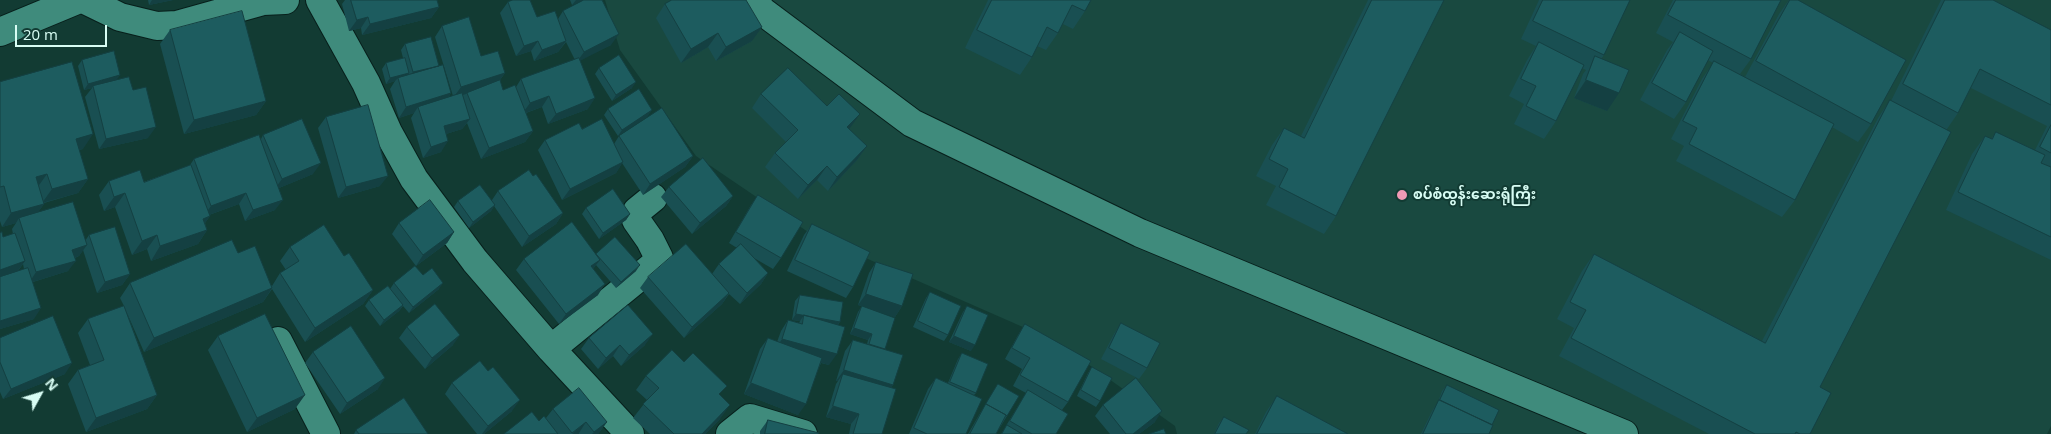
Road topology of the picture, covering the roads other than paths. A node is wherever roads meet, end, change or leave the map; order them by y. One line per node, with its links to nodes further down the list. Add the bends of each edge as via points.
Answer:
1 (77, 0): 6 (street)
2 (84, 0): 3 (street, via 120,17 157,26 177,25 263,1)
3 (285, 0)
4 (320, 0): 9 (street, via 362,75 414,180 475,261)
5 (754, 0): 14 (street, via 762,11 912,123 1140,233)
6 (0, 32)
7 (653, 198): 9 (street, via 637,211 636,220 659,258)
8 (278, 341): 10 (street)
9 (552, 349): 11 (street)
10 (326, 434)
11 (630, 434)
12 (730, 434): 13 (street, via 750,418)
13 (803, 434)
14 (1624, 434)

